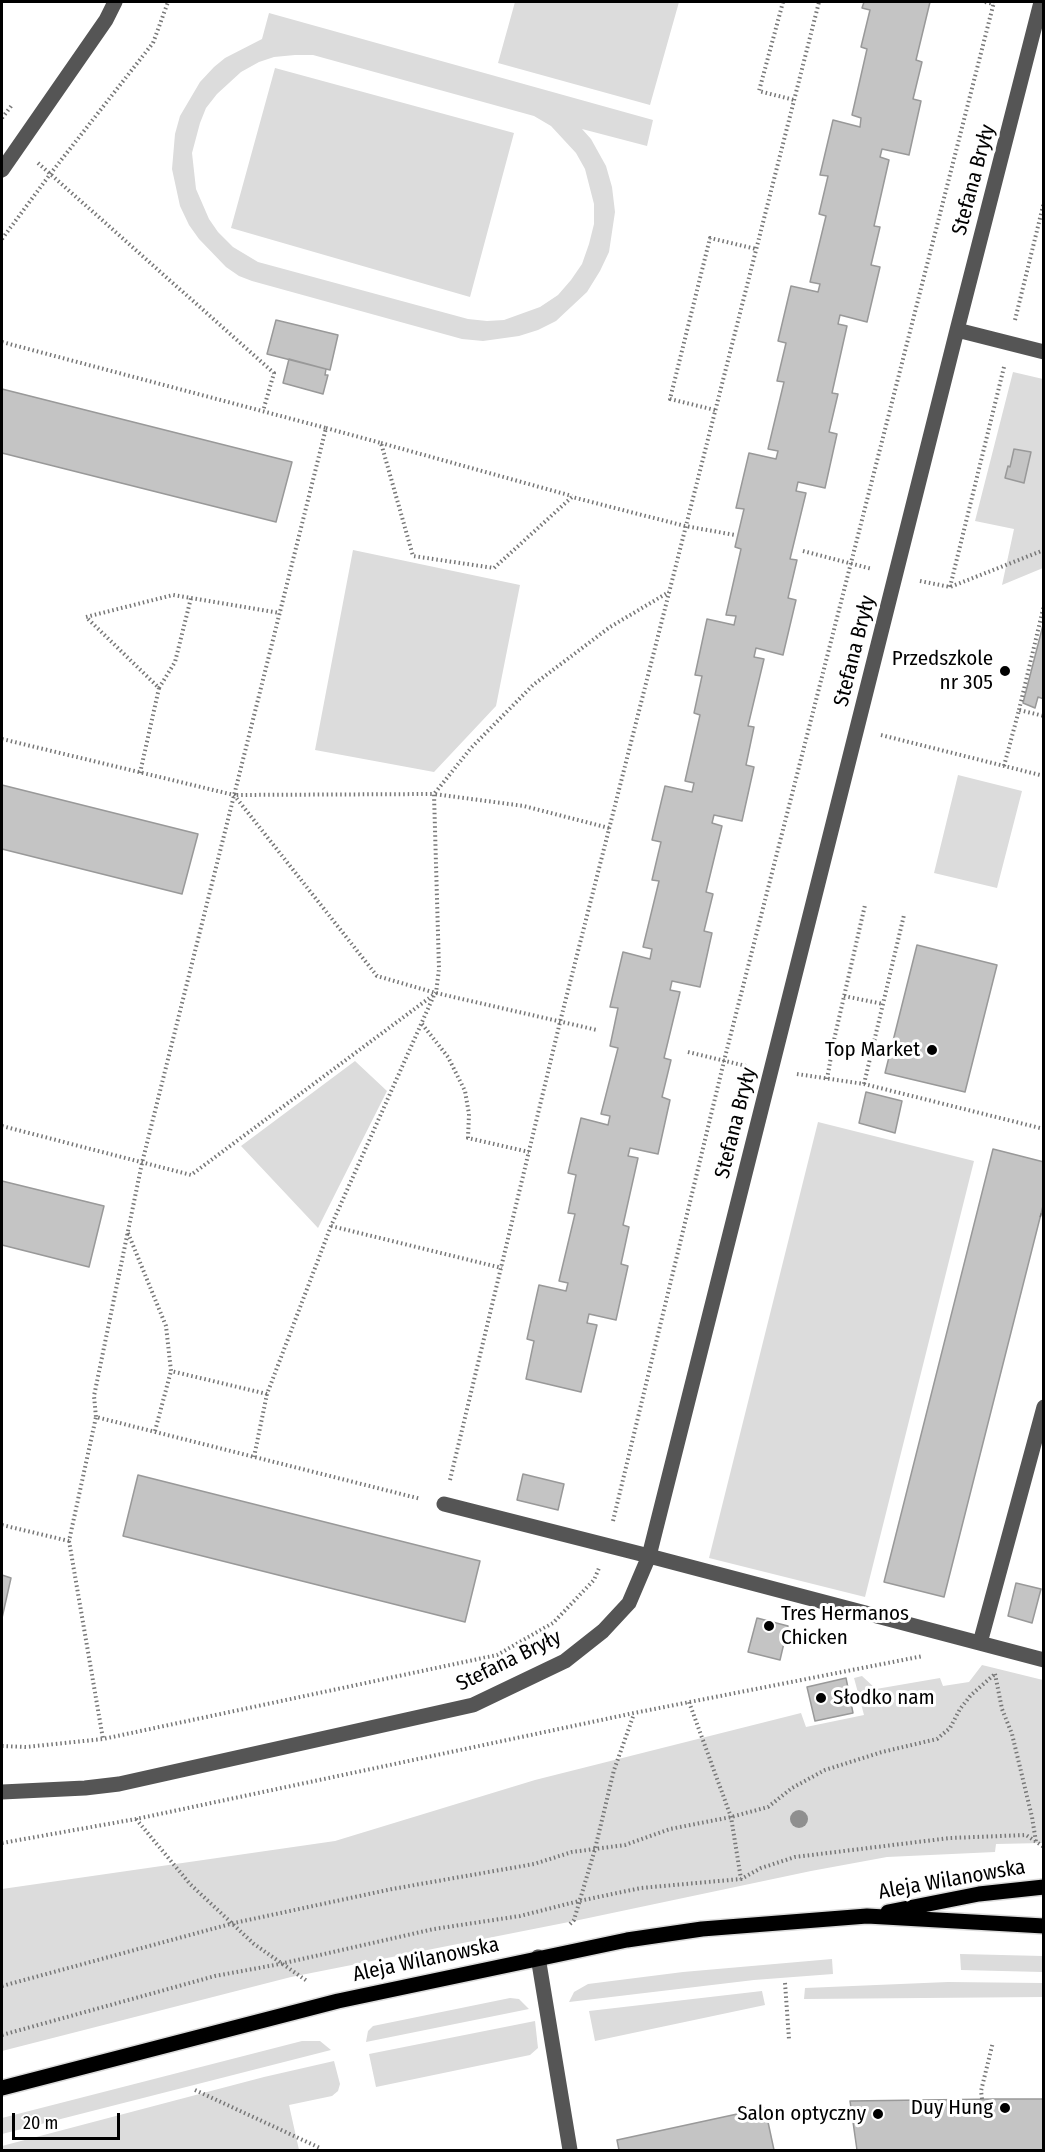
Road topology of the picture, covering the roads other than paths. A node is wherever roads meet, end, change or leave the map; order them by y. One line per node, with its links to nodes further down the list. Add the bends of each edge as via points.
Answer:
1 (115, 2): 3 (street)
2 (1041, 2): 4 (street, Stefana Bryły)
3 (2, 170)
4 (957, 330): 5 (street); 8 (street, Stefana Bryły)
5 (1044, 352)
6 (1044, 1407): 9 (street)
7 (444, 1504): 8 (street)
8 (649, 1556): 9 (street); 11 (street, Stefana Bryły, via 629,1603 603,1631 565,1661 473,1705 120,1784)
9 (980, 1642): 10 (street)
10 (1044, 1660)
11 (2, 1792)
12 (1044, 1887): 13 (main road, Aleja Wilanowska, via 979,1894)
13 (867, 1916): 14 (main road, Aleja Wilanowska); 15 (main road, Aleja Wilanowska, via 702,1929)
14 (1044, 1926)
15 (538, 1957): 16 (main road, Aleja Wilanowska, via 338,2001); 17 (street)
16 (2, 2088)
17 (570, 2151)

